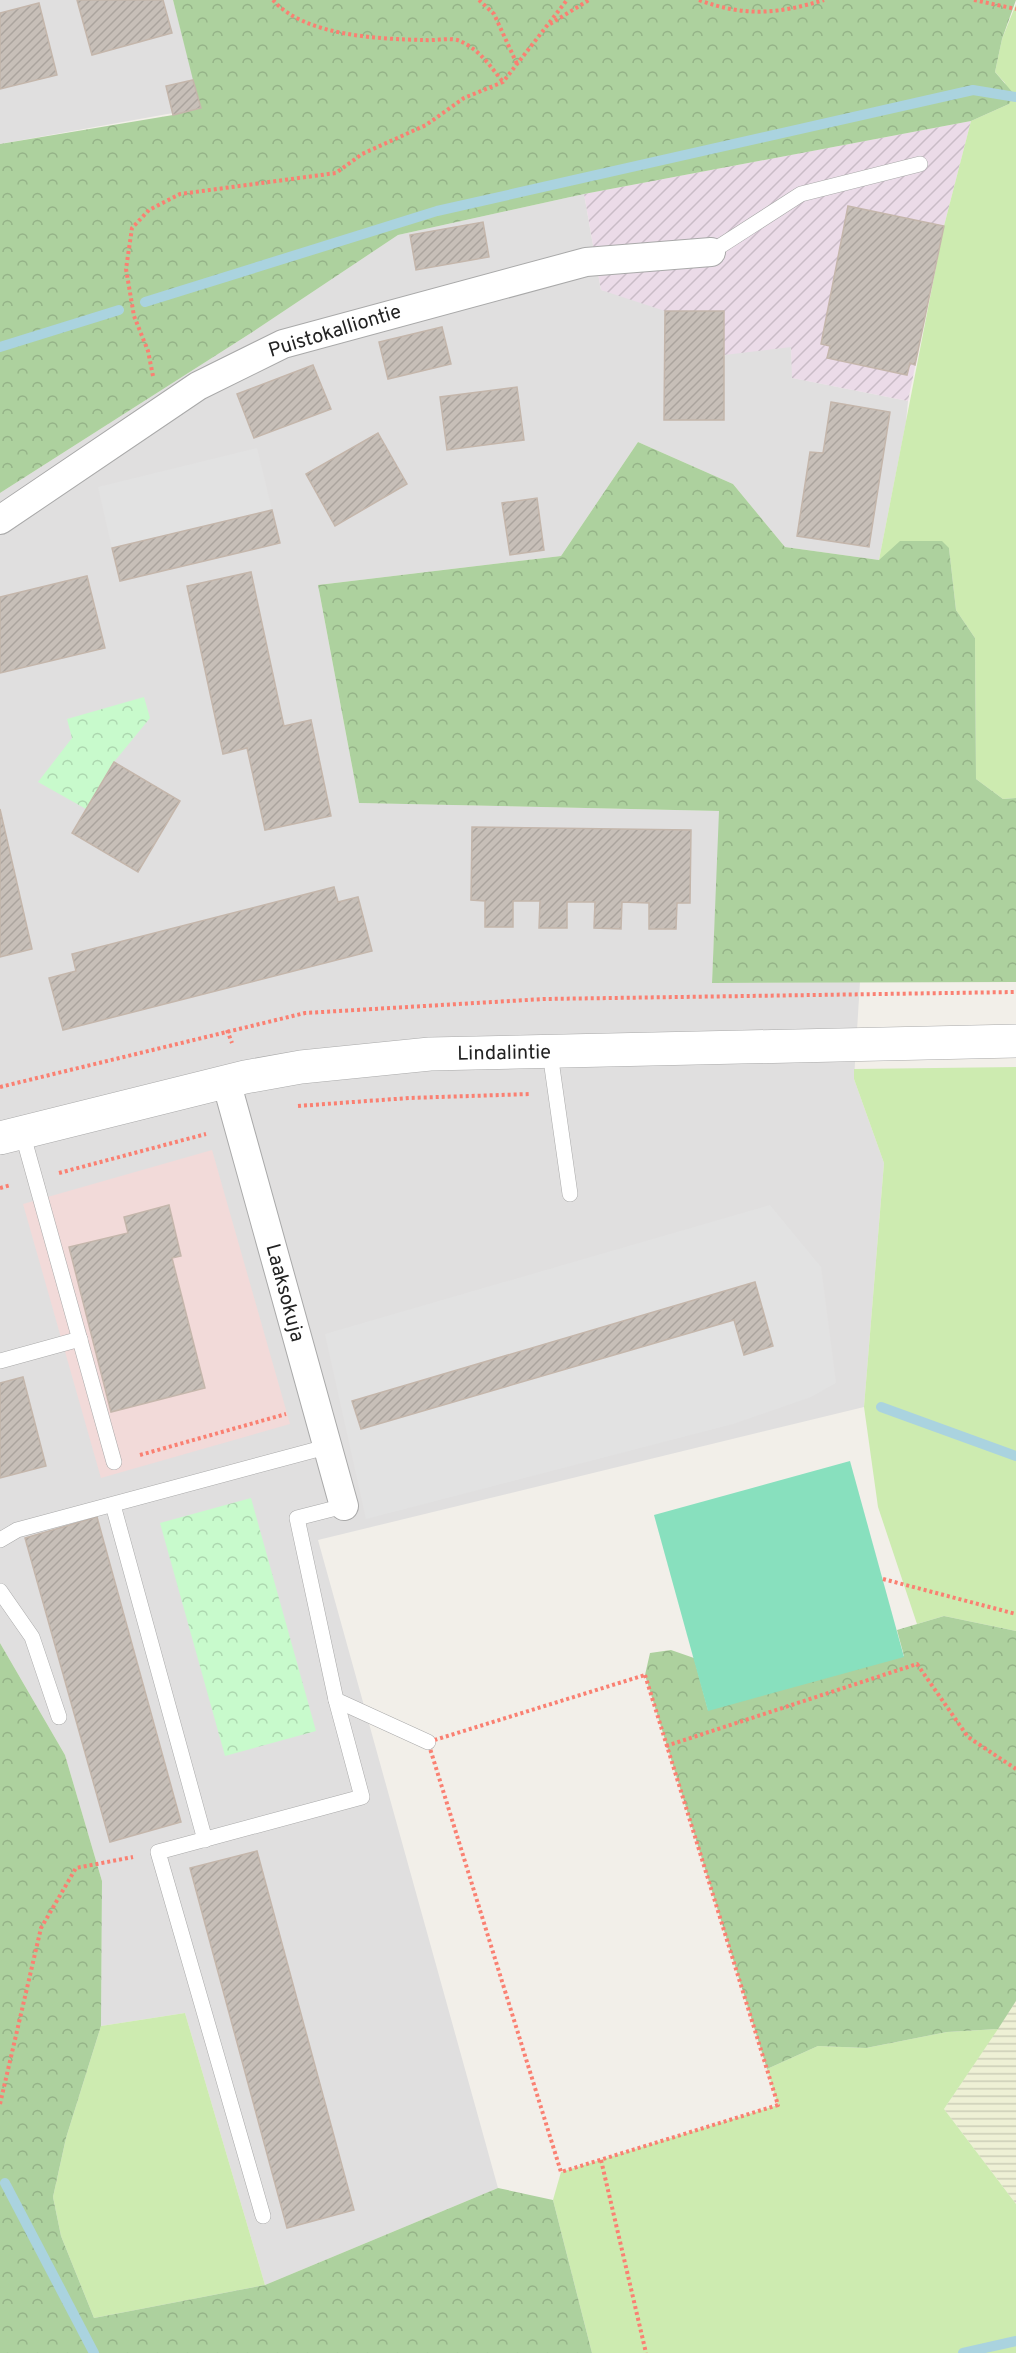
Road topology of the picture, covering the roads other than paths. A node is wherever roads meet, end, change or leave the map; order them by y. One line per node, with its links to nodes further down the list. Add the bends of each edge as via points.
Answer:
1 (920, 164): 2 (lane, via 801,194)
2 (711, 252): 3 (street, Puistokalliontie, via 586,262 283,344 198,386)
3 (0, 520)
4 (1016, 1041): 5 (street, Lindalintie)
5 (550, 1053): 6 (street, Lindalintie, via 430,1054 358,1060 301,1066); 8 (lane)
6 (226, 1081): 7 (street, Lindalintie); 11 (street, Laaksokuja)
7 (11, 1135): 9 (lane, via 35,1179)
8 (570, 1194)
9 (80, 1339): 10 (lane); 12 (lane)
10 (0, 1361)
11 (326, 1447): 13 (lane); 14 (street, Laaksokuja)
12 (114, 1462)
13 (113, 1505): 15 (lane, via 16,1530); 20 (lane)
14 (344, 1506): 17 (lane, via 297,1518)
15 (0, 1540)
16 (0, 1591): 18 (lane, via 32,1637)
17 (336, 1700): 19 (lane); 20 (lane, via 362,1797)
18 (59, 1717)
19 (428, 1743)
20 (206, 1840): 21 (lane, via 158,1852)
21 (262, 2216)

